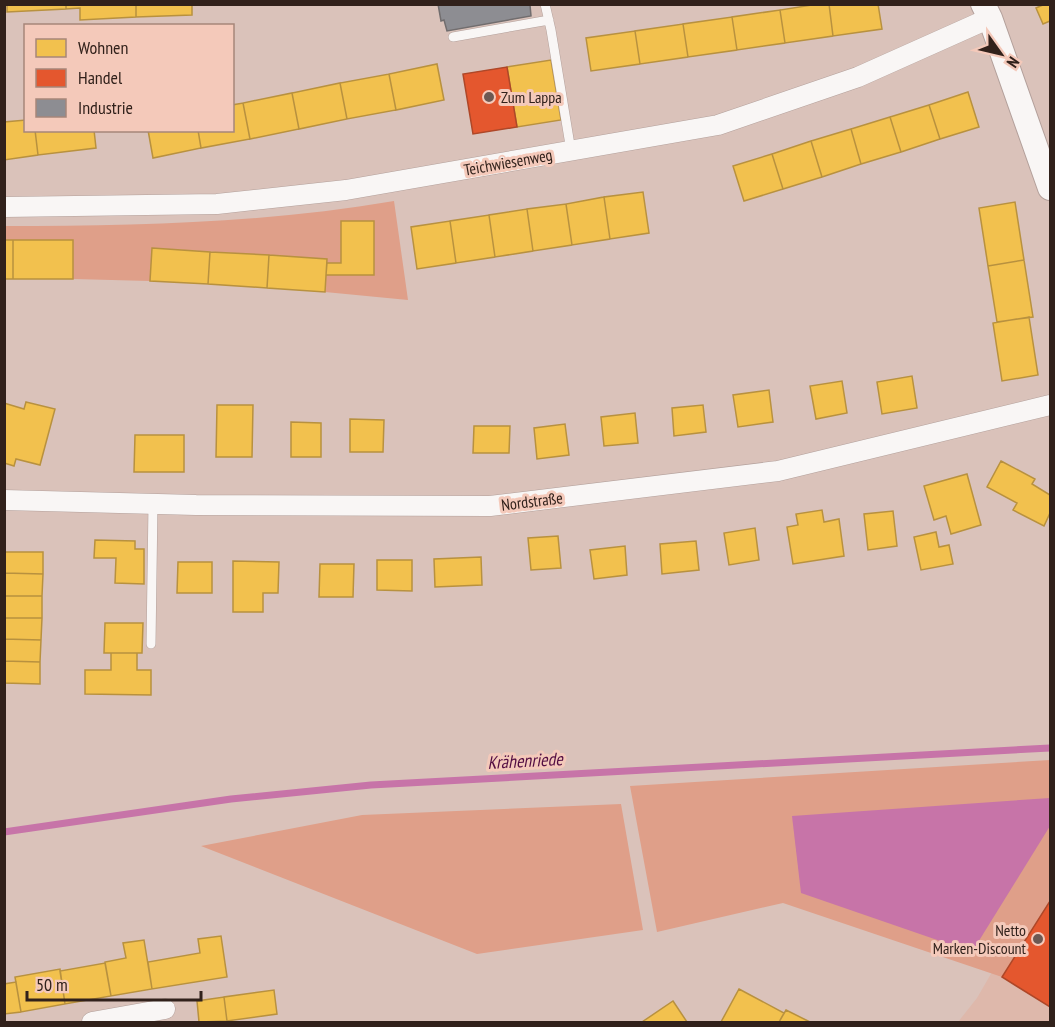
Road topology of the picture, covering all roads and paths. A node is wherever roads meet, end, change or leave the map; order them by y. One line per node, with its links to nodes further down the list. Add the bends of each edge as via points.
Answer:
1 (545, 4): 3 (lane)
2 (987, 11): 5 (street, Teichwiesenweg, via 858,77 718,125); 6 (street)
3 (549, 20): 4 (lane); 5 (lane)
4 (453, 37)
5 (571, 151): 7 (street, Teichwiesenweg, via 346,190 217,204)
6 (1050, 188)
7 (4, 207)
8 (1050, 405): 10 (street, Nordstraße, via 777,471 490,506)
9 (4, 501): 10 (street, Nordstraße)
10 (153, 504): 11 (lane)
11 (151, 644)
12 (165, 1009): 13 (street)
13 (92, 1023)

